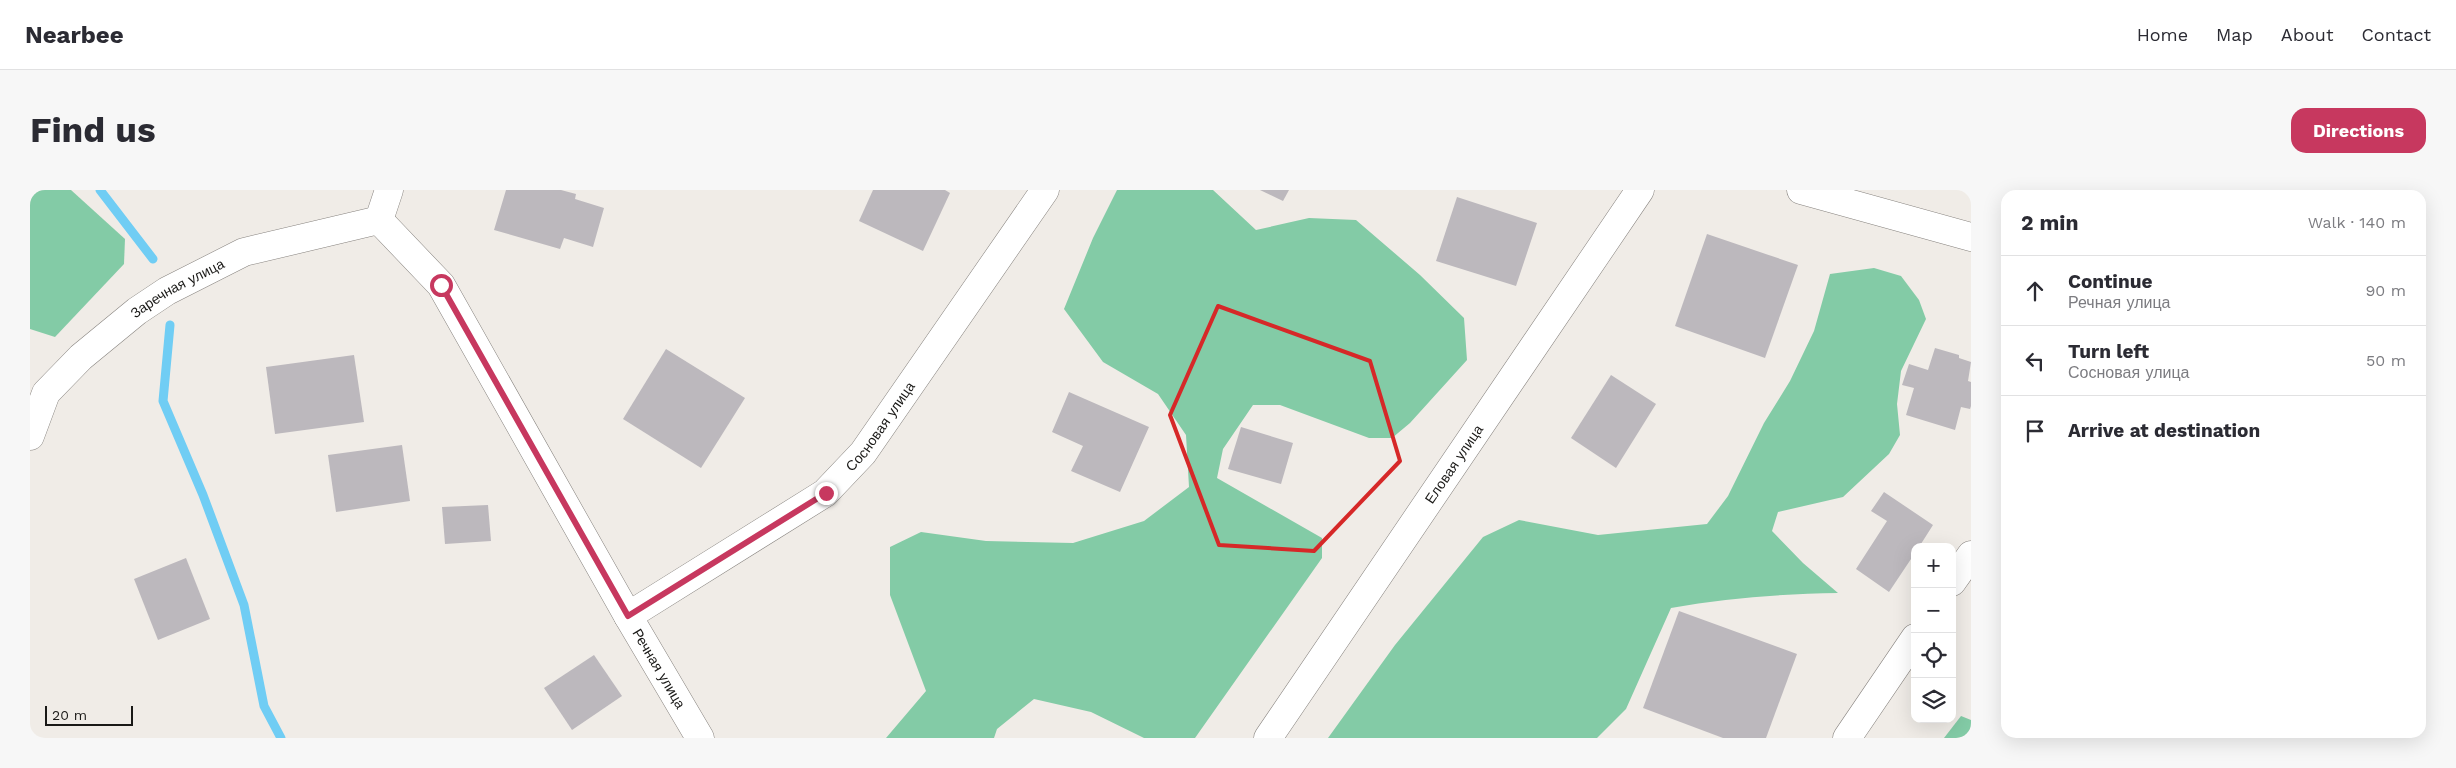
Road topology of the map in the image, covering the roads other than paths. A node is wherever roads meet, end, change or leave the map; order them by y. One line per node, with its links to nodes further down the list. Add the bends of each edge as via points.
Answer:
1 (389, 190): 5 (street)
2 (1045, 190): 10 (street, Сосновая улица, via 863,453 826,493)
3 (1640, 190): 13 (street, Еловая улица)
4 (1801, 190): 6 (street)
5 (379, 220): 7 (street, Заречная улица, via 244,252 167,291 81,357 46,393); 10 (street, Речная улица, via 441,285)
6 (1971, 238)
7 (30, 436)
8 (1971, 555): 9 (street)
9 (1956, 576)
10 (628, 616): 12 (street, Речная улица)
11 (1911, 644): 14 (street)
12 (700, 738)
13 (1268, 738)
14 (1847, 738)

